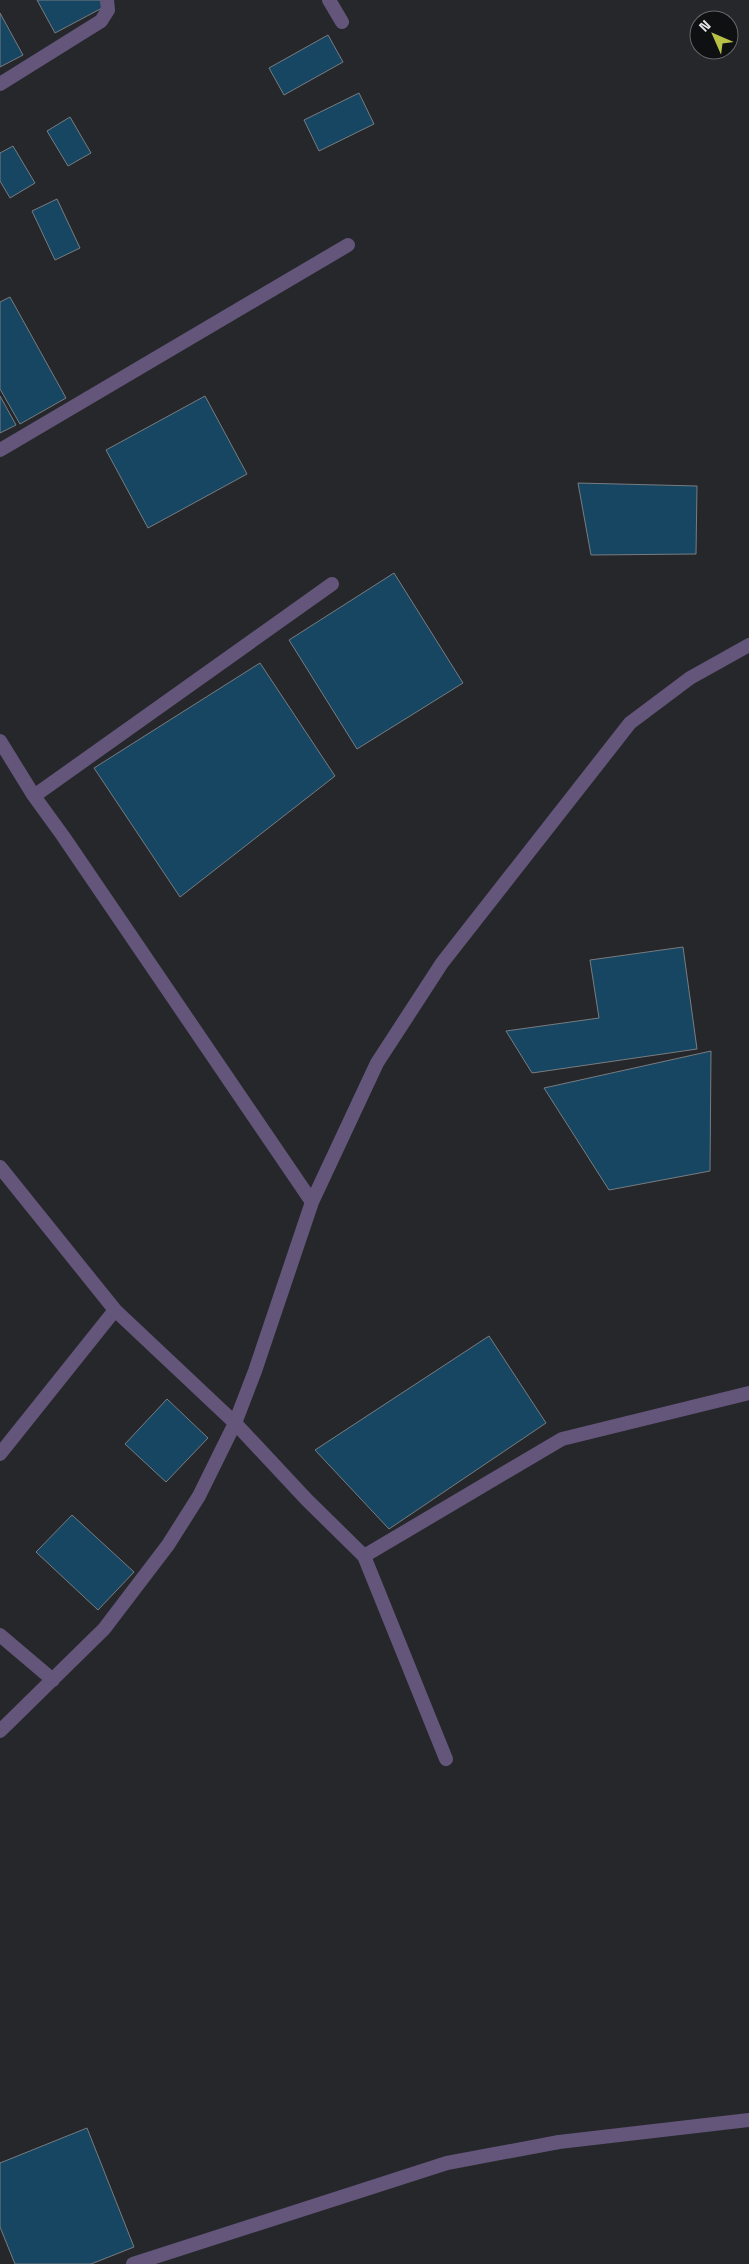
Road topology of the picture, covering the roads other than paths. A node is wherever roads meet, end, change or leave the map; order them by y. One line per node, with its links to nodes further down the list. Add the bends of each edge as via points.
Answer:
1 (107, 0): 4 (street, via 108,10 101,21)
2 (329, 0): 3 (street)
3 (342, 22)
4 (0, 84)
5 (348, 245): 6 (street)
6 (0, 450)
7 (332, 584): 10 (street)
8 (749, 645): 12 (street, via 690,678 630,723 515,868 442,964 377,1063)
9 (0, 741): 10 (street)
10 (34, 796): 12 (street)
11 (0, 1167): 13 (street)
12 (312, 1202): 15 (street)
13 (115, 1310): 15 (street); 16 (street)
14 (749, 1393): 17 (street, via 562,1439)
15 (235, 1423): 17 (street); 19 (street, via 199,1496 168,1545 104,1628)
16 (0, 1454)
17 (364, 1556): 21 (street)
18 (0, 1635): 19 (street)
19 (53, 1680): 20 (street)
20 (0, 1730)
21 (446, 1759)
22 (749, 2120): 23 (street, via 559,2142 446,2163)
23 (133, 2264)

